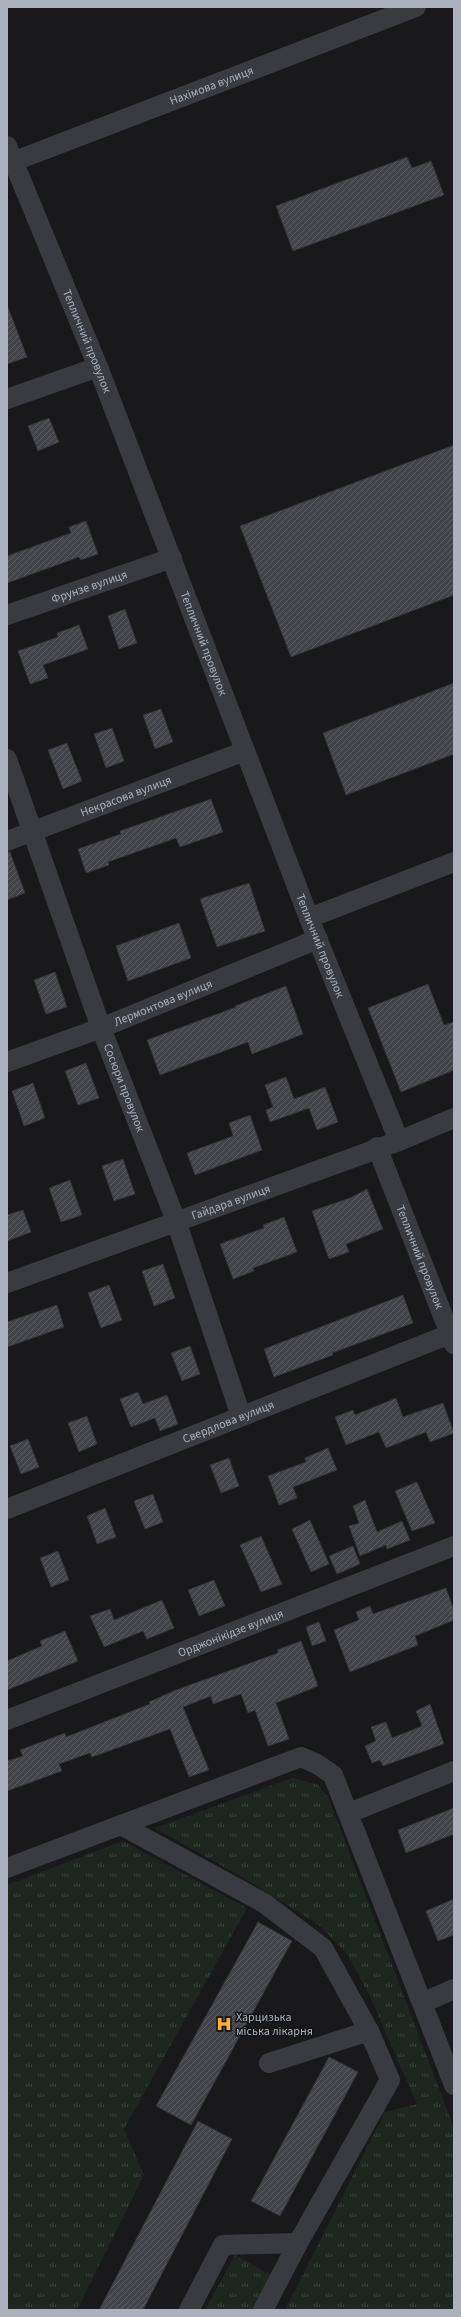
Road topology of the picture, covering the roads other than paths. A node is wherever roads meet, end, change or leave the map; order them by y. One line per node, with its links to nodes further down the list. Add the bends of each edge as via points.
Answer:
1 (416, 7): 2 (street, Нахімова вулиця)
2 (9, 157): 3 (street, Тепличний провулок)
3 (98, 367): 4 (street); 5 (street, Тепличний провулок)
4 (7, 399)
5 (172, 558): 6 (street, Фрунзе вулиця); 7 (street, Тепличний провулок)
6 (7, 614)
7 (245, 751): 9 (street, Некрасова вулиця); 12 (street, Тепличний провулок)
8 (7, 759): 9 (street, Сосюри провулок)
9 (32, 831): 10 (street, Некрасова вулиця); 14 (street, Сосюри провулок)
10 (7, 841)
11 (454, 862): 12 (street)
12 (309, 918): 13 (street, Тепличний провулок)
13 (318, 939): 14 (street, Лермонтова вулиця); 17 (street, Тепличний провулок)
14 (102, 1028): 15 (street, Лермонтова вулиця); 19 (street, Сосюри провулок)
15 (7, 1062)
16 (454, 1118): 17 (street, Гайдара вулиця)
17 (399, 1141): 18 (street, Гайдара вулиця)
18 (377, 1147): 19 (street, Гайдара вулиця); 21 (street, Тепличний провулок)
19 (176, 1221): 20 (street, Гайдара вулиця); 22 (street, Сосюри провулок)
20 (7, 1283)
21 (452, 1339): 22 (street, Свердлова вулиця)
22 (241, 1416): 23 (street, Свердлова вулиця)
23 (7, 1509)
24 (454, 1546): 25 (street, Орджонікідзе вулиця)
25 (7, 1720)
26 (454, 1771): 27 (street)
27 (349, 1814): 28 (street, via 333,1775 301,1757); 31 (street)
28 (121, 1825): 29 (street); 32 (street, via 264,1902 323,1948)
29 (7, 1868)
30 (454, 1989): 31 (street)
31 (422, 2002): 34 (street)
32 (369, 2031): 33 (street); 35 (street, via 390,2080)
33 (269, 2063)
34 (454, 2085)
35 (298, 2243): 36 (street, via 223,2245); 37 (street)
36 (189, 2310)
37 (263, 2310)

